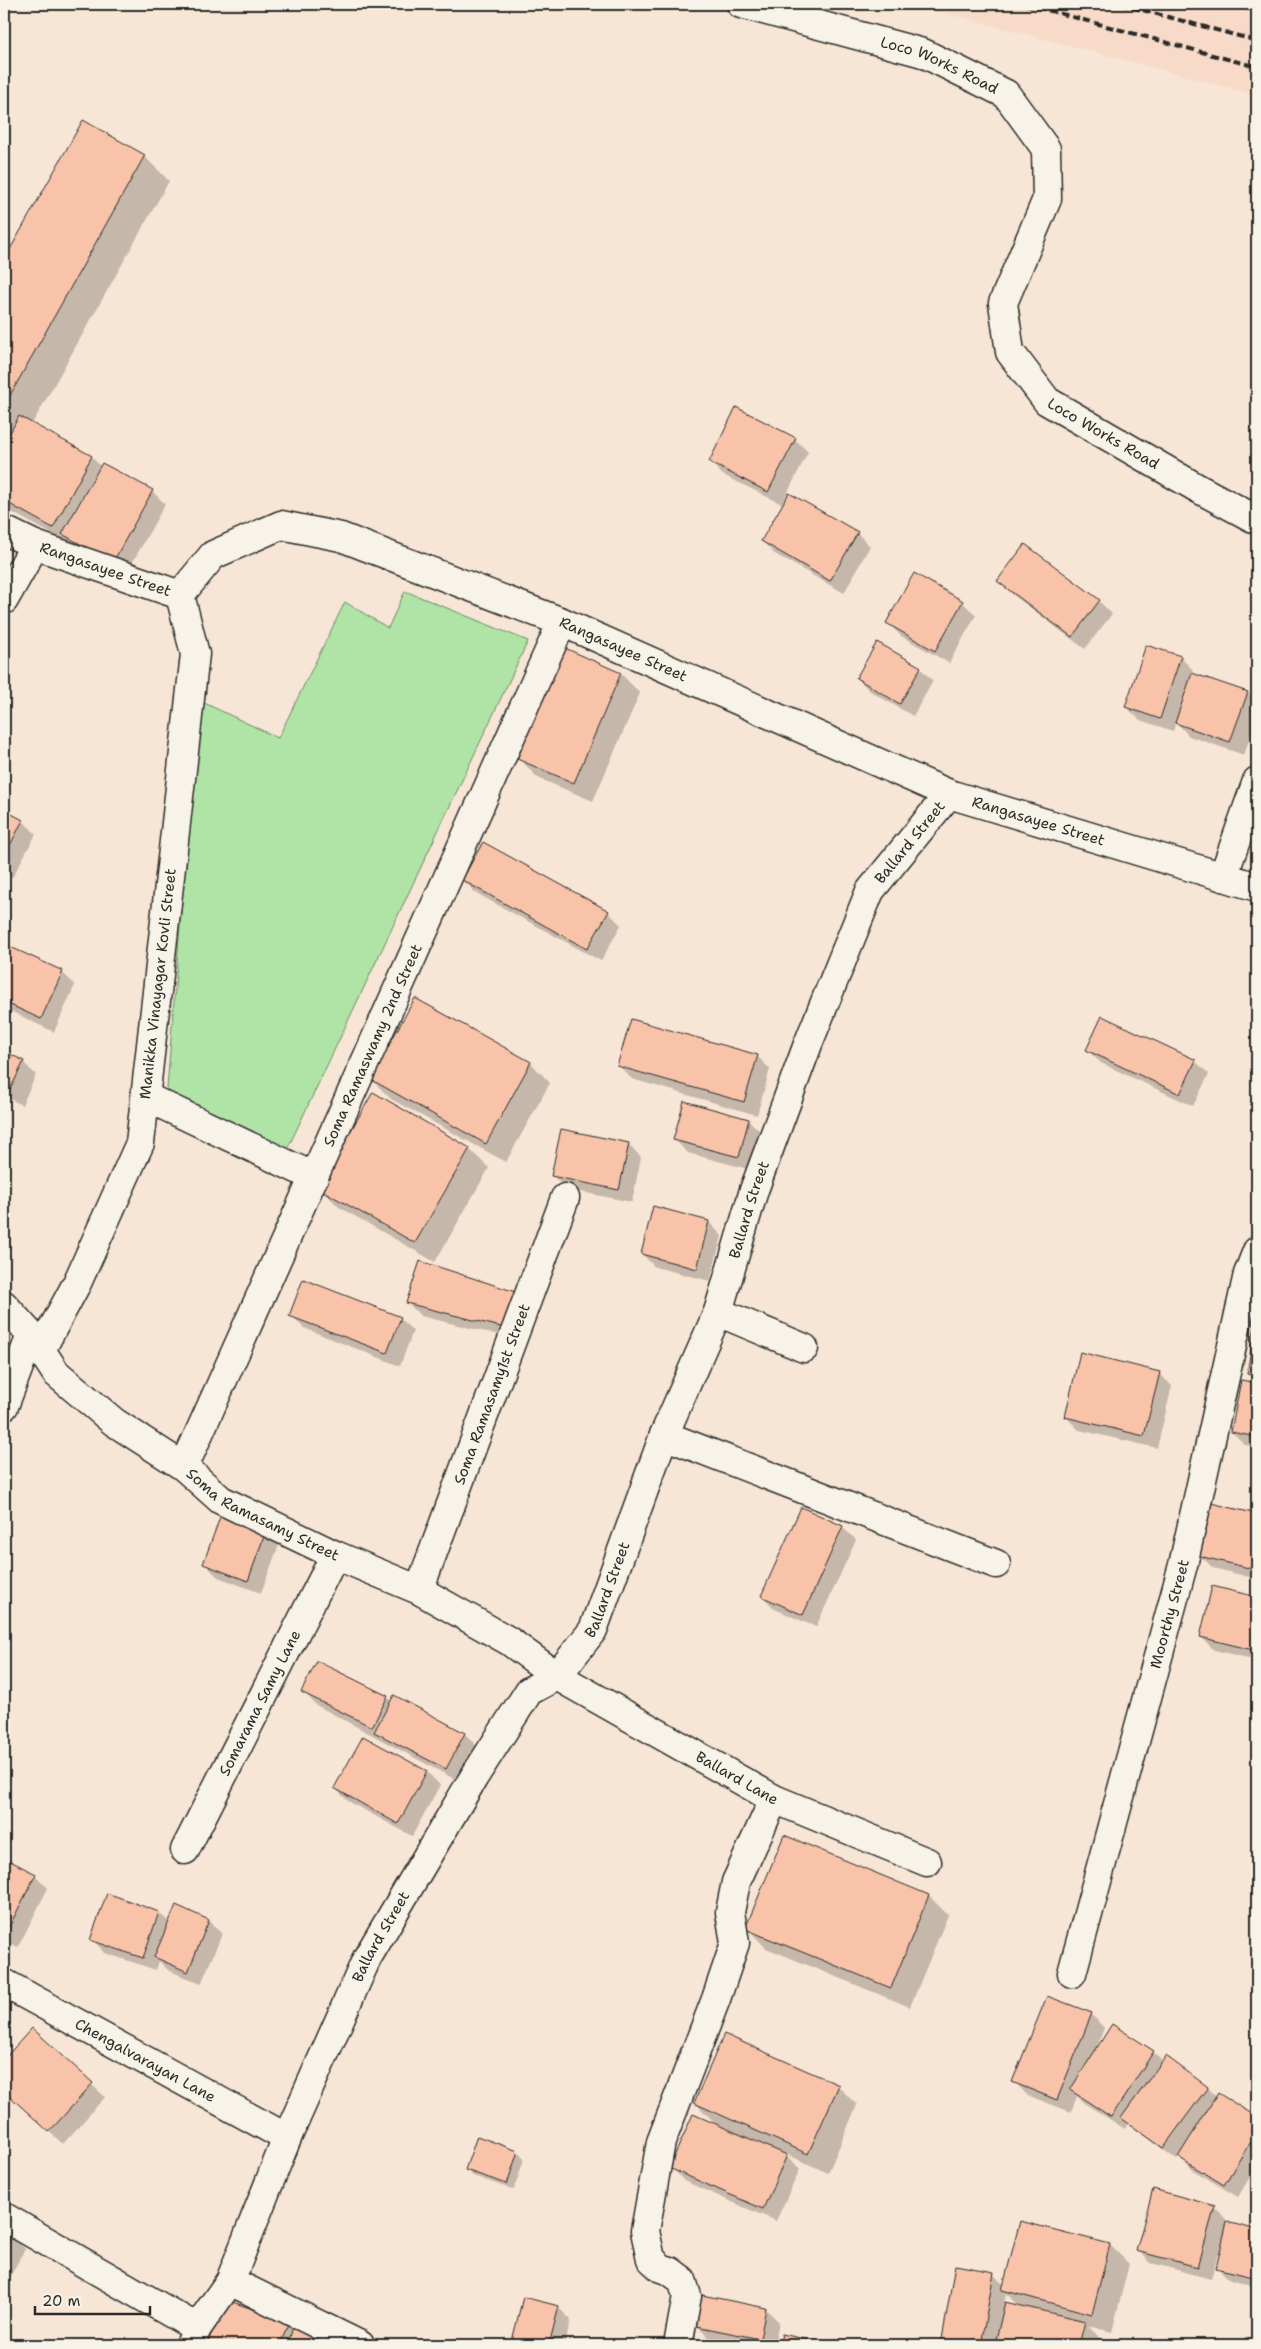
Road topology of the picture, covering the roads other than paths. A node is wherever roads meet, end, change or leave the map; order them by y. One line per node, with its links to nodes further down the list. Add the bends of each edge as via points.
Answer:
1 (741, 4): 2 (street, Loco Works Road, via 923,53 1006,94 1046,149 1047,199 1003,303 1010,352 1047,400)
2 (1257, 520)
3 (4, 530): 4 (street, Rangasayee Street)
4 (34, 545): 5 (street, Rangasayee Street); 6 (street)
5 (180, 594): 7 (street, Rangasayee Street, via 213,555 281,525 341,537); 12 (street, Manikka Vinayagar Kovli Street, via 195,654)
6 (4, 600)
7 (562, 622): 9 (street, Rangasayee Street); 13 (street, Soma Ramaswamy 2nd Street)
8 (1257, 781): 10 (street)
9 (949, 794): 10 (street, Rangasayee Street); 18 (street, Ballard Street, via 870,891 754,1190)
10 (1224, 877): 11 (street, Rangasayee Street)
11 (1257, 887)
12 (146, 1097): 13 (street); 19 (street, Manikka Vinayagar Kovli Street, via 140,1143 77,1283)
13 (314, 1177): 23 (street, Soma Ramaswamy 2nd Street)
14 (565, 1198): 26 (street, Soma Ramasamy1st Street)
15 (1257, 1251): 16 (street, Moorthy Street, via 1248,1274)
16 (1251, 1290): 31 (street, Moorthy Street, via 1183,1565)
17 (4, 1305): 19 (street, Soma Ramasamy Street)
18 (718, 1312): 20 (street); 22 (street, Ballard Street)
19 (36, 1344): 21 (street, Manikka Vinayagar Kovli Street); 23 (street, Soma Ramasamy Street, via 56,1373 114,1422)
20 (804, 1348)
21 (4, 1406)
22 (664, 1435): 25 (street); 27 (street, Ballard Street, via 593,1630)
23 (184, 1467): 24 (street, Soma Ramasamy Street, via 221,1500)
24 (335, 1555): 26 (street, Soma Ramasamy Street); 29 (street, Somarama Samy Lane)
25 (996, 1564)
26 (419, 1590): 27 (street, Soma Ramasamy Street, via 509,1641)
27 (557, 1676): 28 (street, Ballard Lane); 33 (street, Ballard Street, via 529,1691 366,1958)
28 (774, 1799): 30 (street, Ballard Lane); 38 (street, via 736,1882 730,1912 735,1943 661,2142 645,2232 651,2259 682,2280 686,2289)
29 (185, 1850)
30 (927, 1862)
31 (1072, 1973)
32 (4, 1983): 33 (street, Chengalvarayan Lane)
33 (287, 2138): 35 (street, Ballard Street)
34 (4, 2218): 36 (street)
35 (230, 2281): 36 (street, Ballard Street); 37 (street)
36 (193, 2337)
37 (360, 2345)
38 (678, 2345)

